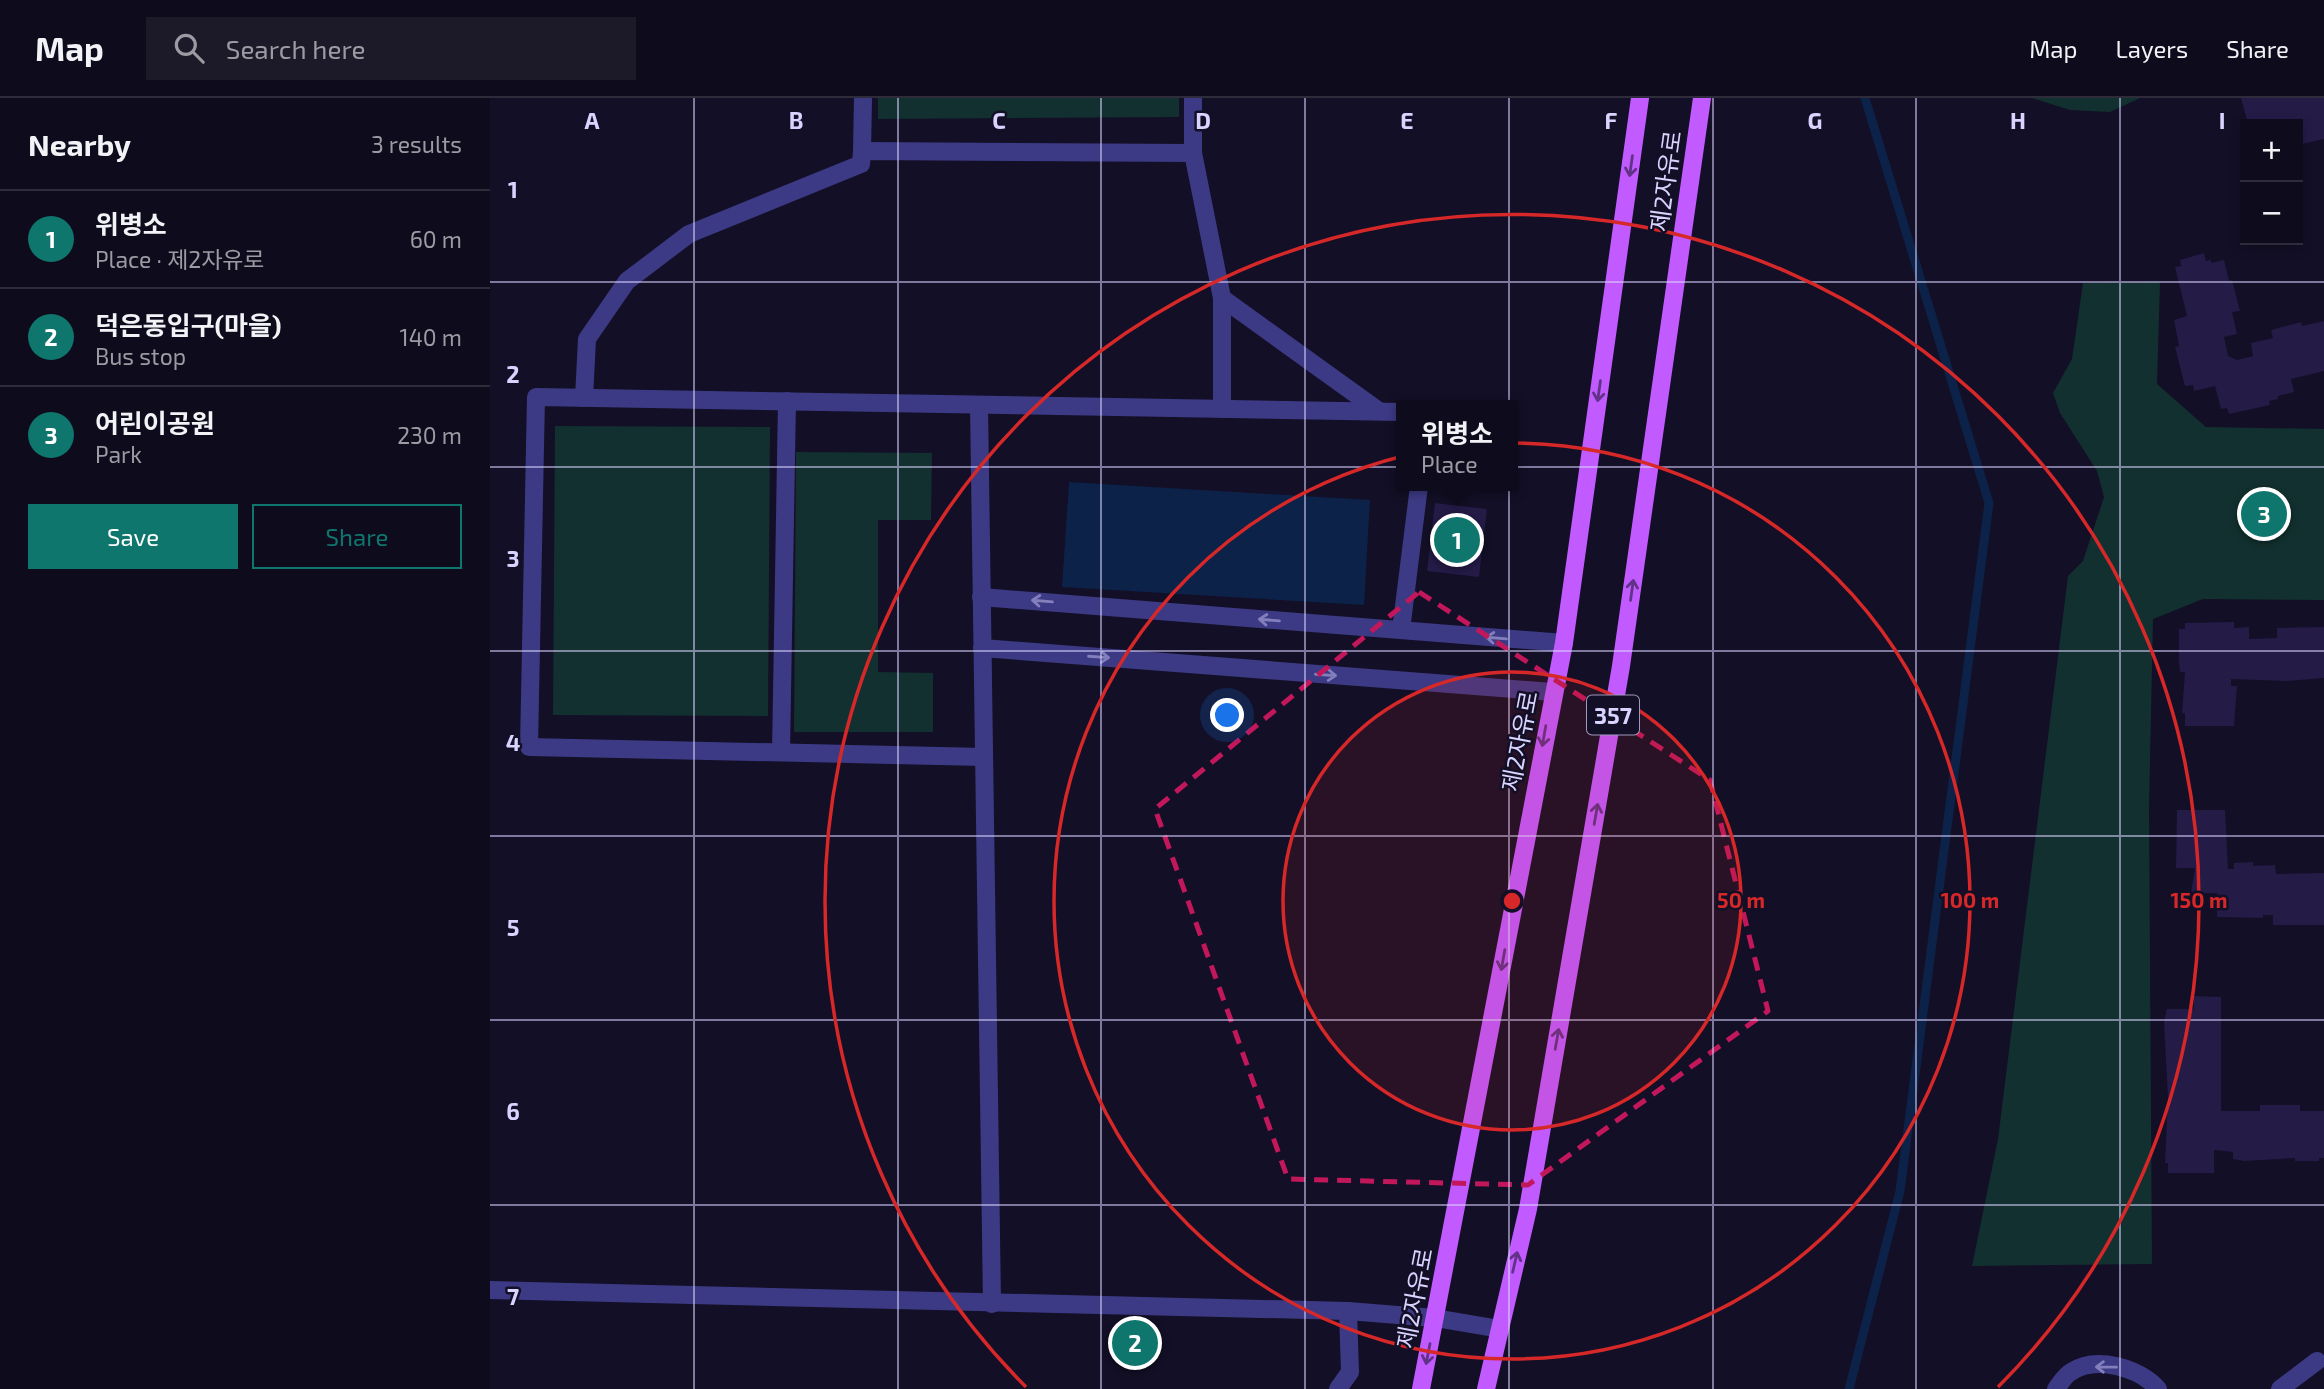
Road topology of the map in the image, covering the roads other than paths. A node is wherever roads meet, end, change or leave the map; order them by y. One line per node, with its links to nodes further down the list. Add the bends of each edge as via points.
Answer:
1 (863, 98): 5 (street)
2 (1193, 98): 6 (street)
3 (1640, 98): 17 (main road, 제2자유로 / 357, one-way to 17)
4 (1702, 98): 26 (main road, 제2자유로 / 357, one-way to 4, via 1528,1209 1621,666)
5 (862, 151): 6 (street); 8 (street, via 861,164 689,234 627,281 587,338)
6 (1193, 153): 7 (street)
7 (1222, 298): 11 (street); 12 (street)
8 (584, 398): 9 (street); 20 (street, via 536,397 530,747)
9 (787, 401): 10 (street); 20 (street)
10 (979, 405): 11 (street); 15 (street)
11 (1222, 409): 12 (street)
12 (1379, 411): 13 (street)
13 (1396, 412)
14 (1418, 491): 16 (street)
15 (981, 597): 16 (street, one-way to 15); 18 (street)
16 (1401, 630): 17 (street, one-way to 16)
17 (1564, 643): 19 (main road, 제2자유로 / 357)
18 (982, 648): 19 (street, one-way to 19); 21 (street)
19 (1552, 692): 25 (main road, 제2자유로 / 357, one-way to 25)
20 (781, 752): 21 (street)
21 (984, 757): 23 (street)
22 (490, 1290): 23 (street)
23 (992, 1304): 24 (street)
24 (1348, 1311): 25 (street); 28 (street, via 1350,1372)
25 (1435, 1318): 26 (street); 29 (main road, 제2자유로 / 357, one-way to 29)
26 (1500, 1329): 30 (main road, 제2자유로 / 357)
27 (2317, 1361): 33 (street)
28 (1338, 1389)
29 (1421, 1389)
30 (1486, 1389)
31 (2056, 1389): 32 (street, one-way to 31, via 2148,1377 2116,1366 2087,1366 2070,1372)
32 (2158, 1389)
33 (2280, 1389)

